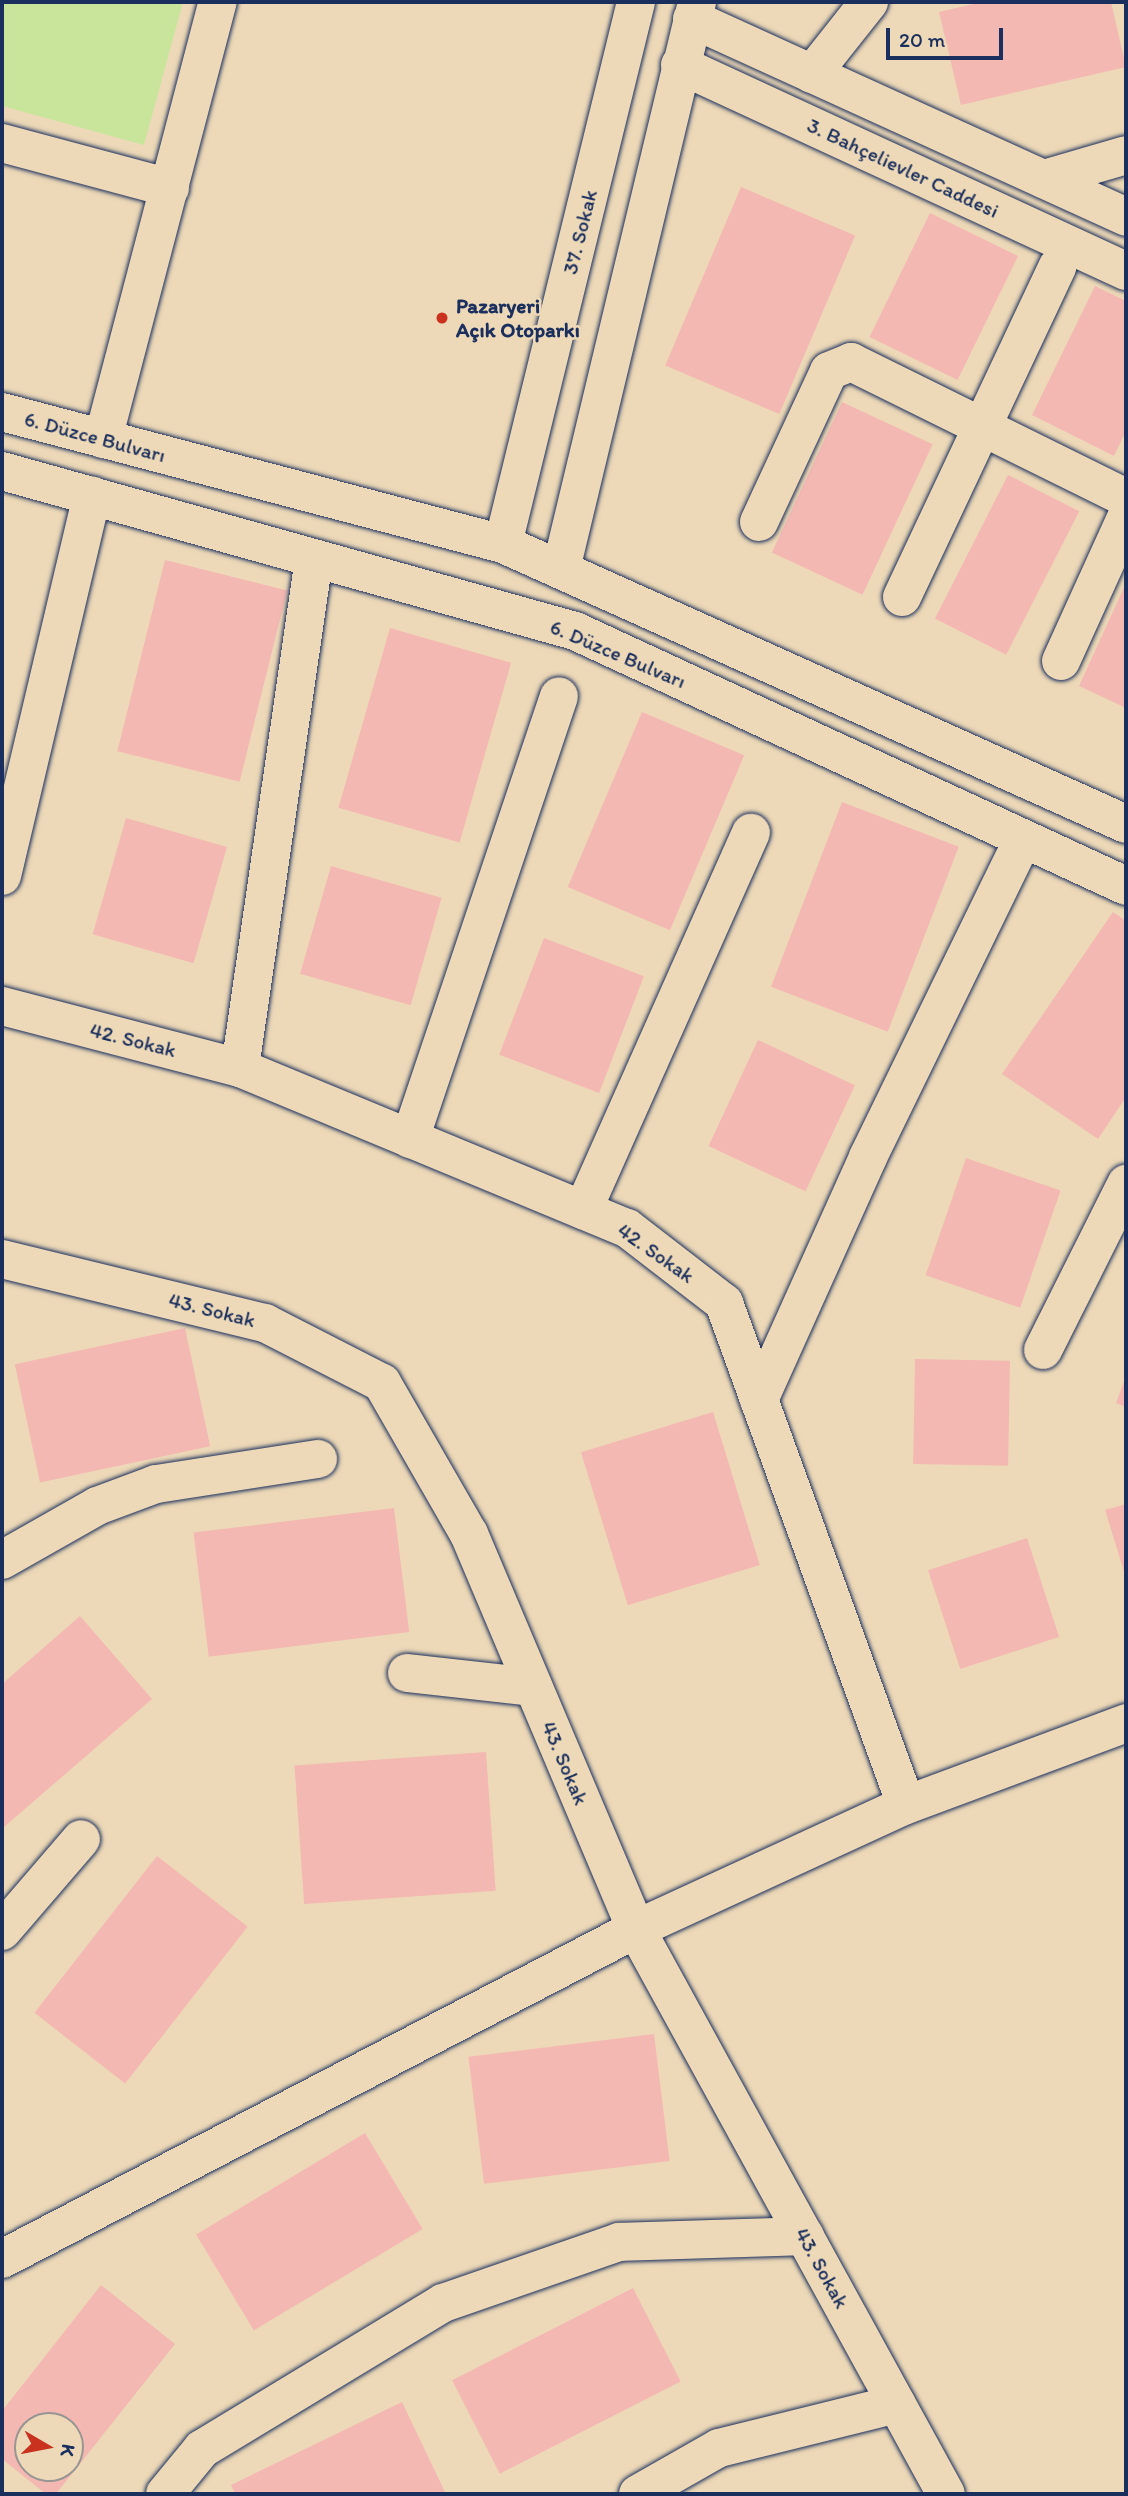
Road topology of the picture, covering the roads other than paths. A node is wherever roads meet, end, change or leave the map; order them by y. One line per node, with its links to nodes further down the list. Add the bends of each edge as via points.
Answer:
1 (218, 2): 10 (street)
2 (636, 2): 12 (street, 37. Sokak)
3 (869, 2): 6 (street)
4 (694, 10): 5 (street); 6 (street)
5 (680, 65): 13 (street); 15 (street, 3. Bahçelievler Caddesi)
6 (812, 74): 9 (street)
7 (2, 143): 10 (street)
8 (1126, 155): 9 (street)
9 (1044, 179): 11 (street)
10 (170, 188): 18 (street)
11 (1126, 217)
12 (581, 227): 13 (street); 24 (street, 37. Sokak)
13 (638, 241): 26 (street)
14 (1057, 267): 17 (street)
15 (1126, 271)
16 (2, 412): 18 (street, 6. Düzce Bulvarı)
17 (982, 426): 21 (street); 23 (street, via 861,366 840,364 829,371); 27 (street)
18 (103, 439): 24 (street, 6. Düzce Bulvarı)
19 (2, 471): 20 (street, 6. Düzce Bulvarı)
20 (92, 496): 25 (street, 6. Düzce Bulvarı); 33 (street)
21 (1126, 498)
22 (1126, 518): 28 (street)
23 (759, 522)
24 (503, 544): 26 (street, 6. Düzce Bulvarı)
25 (314, 558): 32 (street, 6. Düzce Bulvarı, via 575,631); 36 (street)
26 (561, 569): 30 (street, 6. Düzce Bulvarı)
27 (902, 597)
28 (1061, 662)
29 (559, 696): 37 (street)
30 (1126, 824)
31 (751, 833): 39 (street)
32 (1023, 839): 34 (street, 6. Düzce Bulvarı); 42 (street, via 868,1157)
33 (2, 876)
34 (1126, 886)
35 (2, 1006): 36 (street, 42. Sokak)
36 (240, 1068): 37 (street, 42. Sokak)
37 (410, 1139): 39 (street, 42. Sokak)
38 (1126, 1184): 41 (street)
39 (583, 1210): 42 (street, 42. Sokak, via 628,1228 724,1303)
40 (2, 1259): 46 (street, 43. Sokak, via 265,1323 382,1383 469,1534)
41 (1043, 1350)
42 (759, 1400): 48 (street, 42. Sokak)
43 (318, 1459): 44 (street, via 156,1484 96,1506)
44 (2, 1560)
45 (407, 1673): 46 (street)
46 (533, 1686): 50 (street, 43. Sokak)
47 (1126, 1723): 48 (street)
48 (906, 1805): 50 (street)
49 (81, 1839): 51 (street)
50 (636, 1929): 52 (street, 43. Sokak); 53 (street)
51 (2, 1931)
52 (805, 2236): 54 (street, 43. Sokak); 55 (street, via 619,2242 443,2303 202,2449)
53 (2, 2259)
54 (897, 2404): 56 (street, via 719,2448); 57 (street, 43. Sokak)
55 (165, 2494)
56 (638, 2494)
57 (947, 2494)

